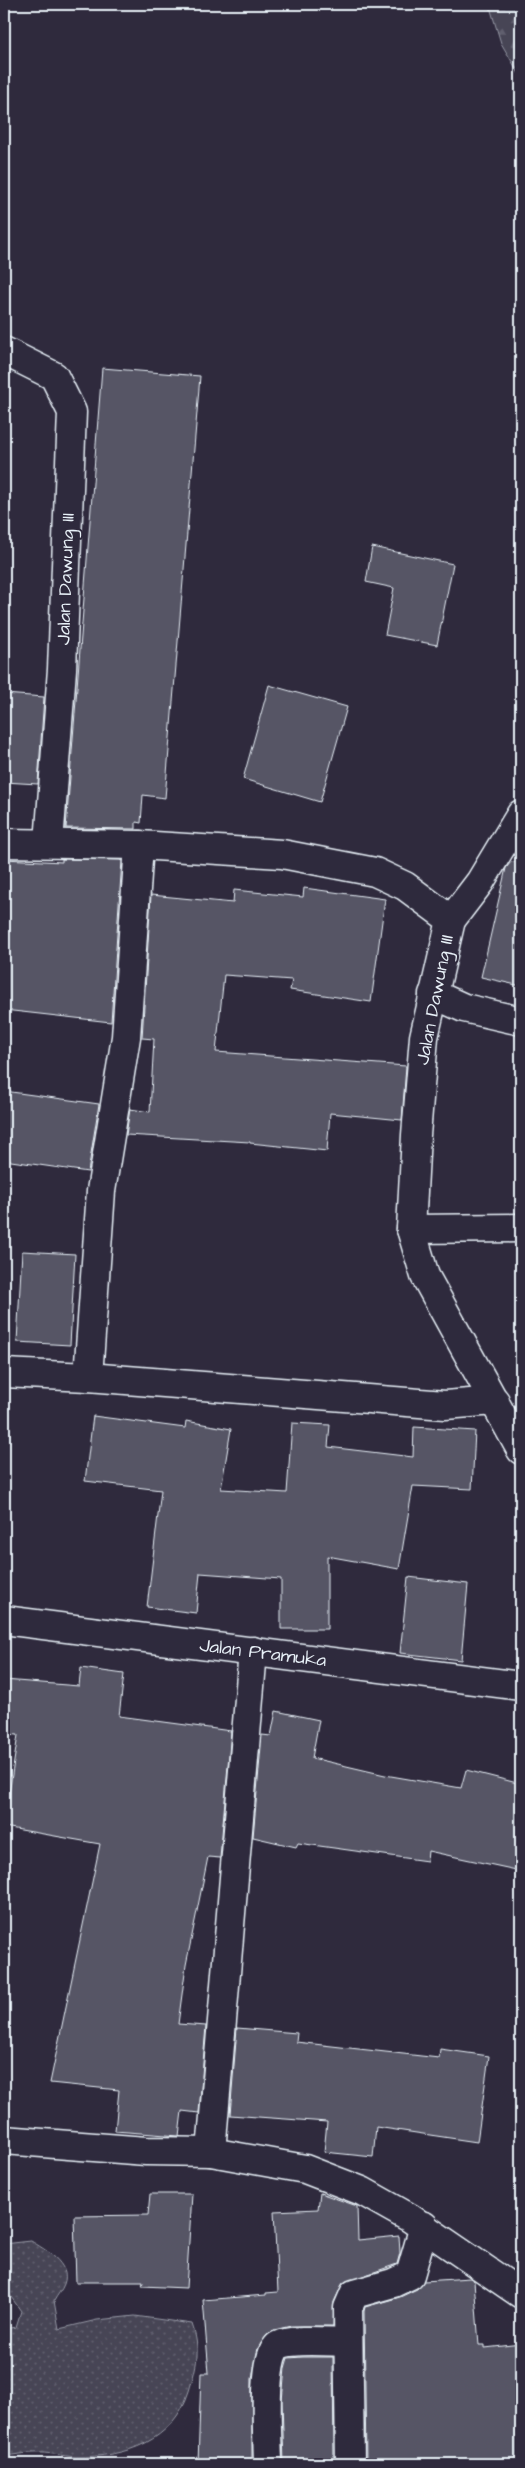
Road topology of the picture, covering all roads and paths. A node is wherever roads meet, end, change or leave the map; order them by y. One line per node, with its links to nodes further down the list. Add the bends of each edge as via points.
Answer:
1 (4, 350): 4 (street, Jalan Dawung III, via 54,376 72,412 62,669)
2 (521, 815): 6 (street, via 480,882)
3 (4, 842): 4 (street, Jalan Dawung III)
4 (50, 843): 5 (street, Jalan Dawung III)
5 (139, 845): 6 (street, Jalan Dawung III, via 282,854 375,872 405,886); 12 (street, via 126,1037 101,1191)
6 (451, 920): 7 (street, Jalan Dawung III)
7 (434, 994): 8 (street, via 464,1008); 10 (street, Jalan Dawung III, via 424,1037)
8 (521, 1021)
9 (521, 1228): 10 (street)
10 (411, 1229): 13 (street, Jalan Dawung III, via 425,1276)
11 (4, 1373): 12 (street)
12 (88, 1377): 13 (street, via 445,1405)
13 (495, 1401): 14 (street, Jalan Dawung III)
14 (521, 1450)
15 (4, 1620): 16 (street, Jalan Pramuka)
16 (253, 1651): 17 (street, Jalan Pramuka); 19 (street)
17 (521, 1686)
18 (4, 2140): 19 (street, via 146,2151)
19 (211, 2152): 20 (street, via 305,2169 362,2191)
20 (424, 2226): 21 (street); 22 (street, via 410,2275 354,2294 348,2308)
21 (521, 2294)
22 (348, 2342): 23 (street, via 279,2344 271,2353 267,2388); 24 (street)
23 (268, 2464)
24 (350, 2464)

